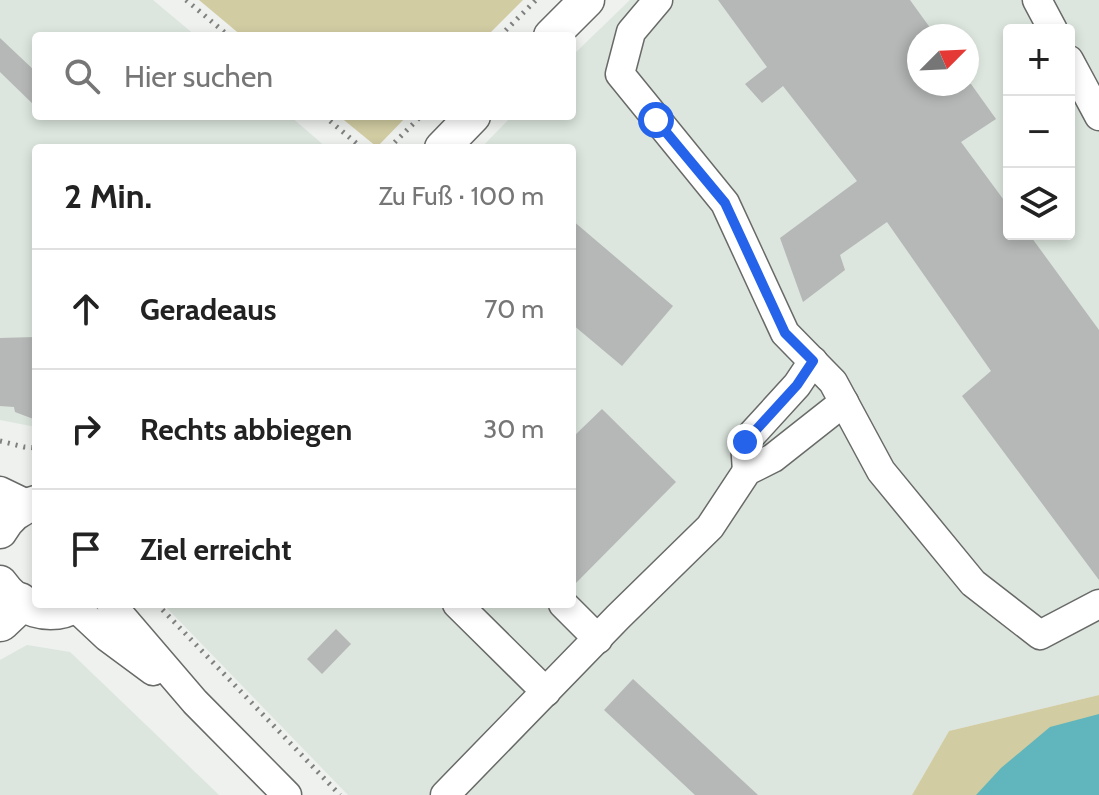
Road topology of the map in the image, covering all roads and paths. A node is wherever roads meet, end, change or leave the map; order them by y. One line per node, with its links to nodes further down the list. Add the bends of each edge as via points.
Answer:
1 (186, 0): 7 (path)
2 (536, 0): 8 (path)
3 (587, 0): 9 (main road)
4 (658, 0): 18 (street, via 631,32 620,74 725,203 785,333)
5 (1037, 0): 6 (street)
6 (1050, 24)
7 (224, 32)
8 (504, 32)
9 (555, 32)
10 (1075, 71): 11 (street)
11 (1099, 116)
12 (329, 120): 15 (path)
13 (417, 120): 16 (path)
14 (469, 120): 17 (main road)
15 (357, 144)
16 (393, 144)
17 (446, 144)
18 (813, 361): 19 (street); 22 (street, via 745,442)
19 (844, 402): 22 (street, via 773,458); 26 (street, via 881,471 973,583 1040,635)
20 (0, 441): 21 (path)
21 (32, 448)
22 (747, 471): 33 (street, via 710,527)
23 (22, 499): 24 (main road)
24 (1, 528)
25 (6, 602): 27 (main road, via 52,613)
26 (1099, 604)
27 (67, 608)
28 (79, 608): 35 (street, via 107,637)
29 (114, 608): 35 (street)
30 (161, 608): 37 (path)
31 (461, 608): 34 (street)
32 (567, 608): 33 (street)
33 (598, 639): 34 (street)
34 (546, 692): 38 (street)
35 (195, 702): 36 (street)
36 (287, 795)
37 (340, 795)
38 (445, 795)

